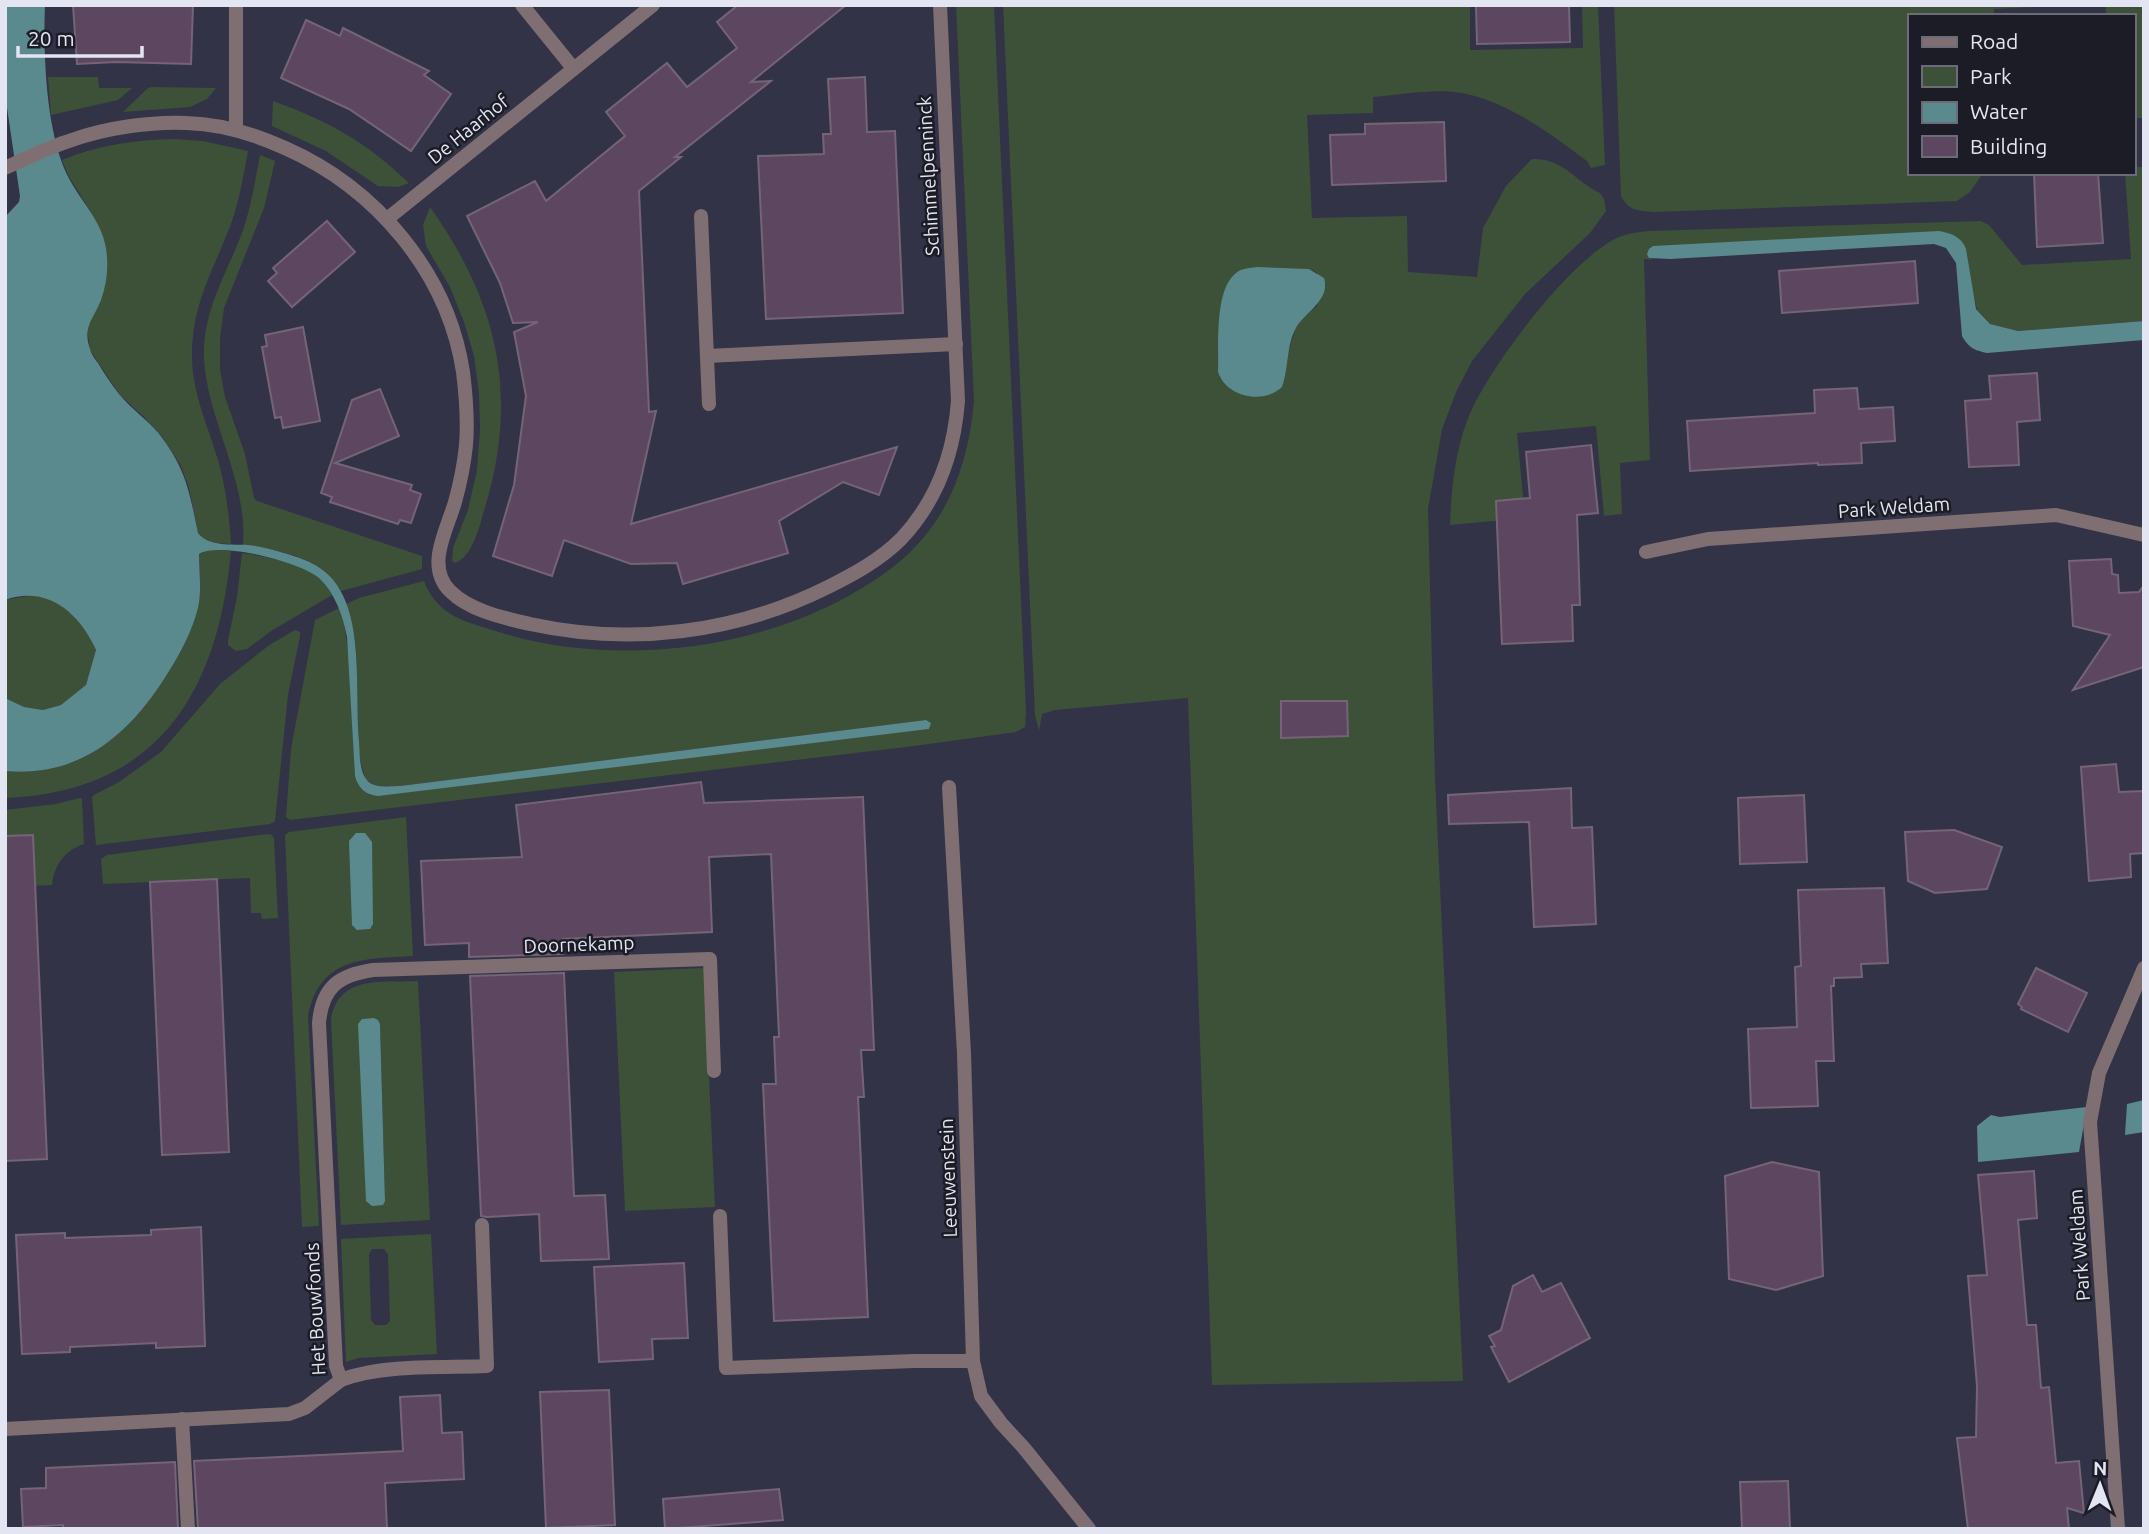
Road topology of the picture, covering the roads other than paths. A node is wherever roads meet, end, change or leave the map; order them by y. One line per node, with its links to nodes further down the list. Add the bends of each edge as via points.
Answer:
1 (236, 5): 6 (street)
2 (522, 5): 5 (street)
3 (653, 5): 5 (street, De Haarhof)
4 (940, 5): 10 (street, Schimmelpenninck)
5 (573, 68): 9 (street, De Haarhof)
6 (236, 130): 7 (street, Schimmelpenninck, via 188,122 151,125 75,139); 9 (street, Schimmelpenninck, via 306,157 346,182)
7 (5, 168)
8 (701, 216): 11 (street)
9 (387, 219): 10 (street, Schimmelpenninck, via 436,289 463,370 466,445 440,549 440,572 452,593 480,610 512,620 597,634 684,631 772,611 855,574 899,541 940,481 956,428)
10 (956, 344): 11 (street)
11 (707, 356): 12 (street)
12 (709, 404)
13 (2144, 535): 14 (street, Park Weldam, via 2056,515 1708,539)
14 (1646, 552)
15 (949, 787): 21 (street, Leeuwenstein, via 964,1053)
16 (2144, 968): 27 (street, Park Weldam, via 2099,1073 2090,1122)
17 (339, 980): 18 (street, Doornekamp, via 385,970 710,959); 22 (street, Het Bouwfonds, via 321,1006 319,1023 336,1366)
18 (714, 1071)
19 (720, 1216): 21 (street, via 726,1368)
20 (482, 1225): 22 (street, via 487,1366 375,1371)
21 (973, 1361): 26 (street, Leeuwenstein, via 981,1396)
22 (341, 1380): 23 (street, Het Bouwfonds, via 305,1408 289,1413)
23 (182, 1419): 24 (street, Het Bouwfonds); 25 (street)
24 (5, 1429)
25 (188, 1529)
26 (1089, 1529)
27 (2118, 1529)

